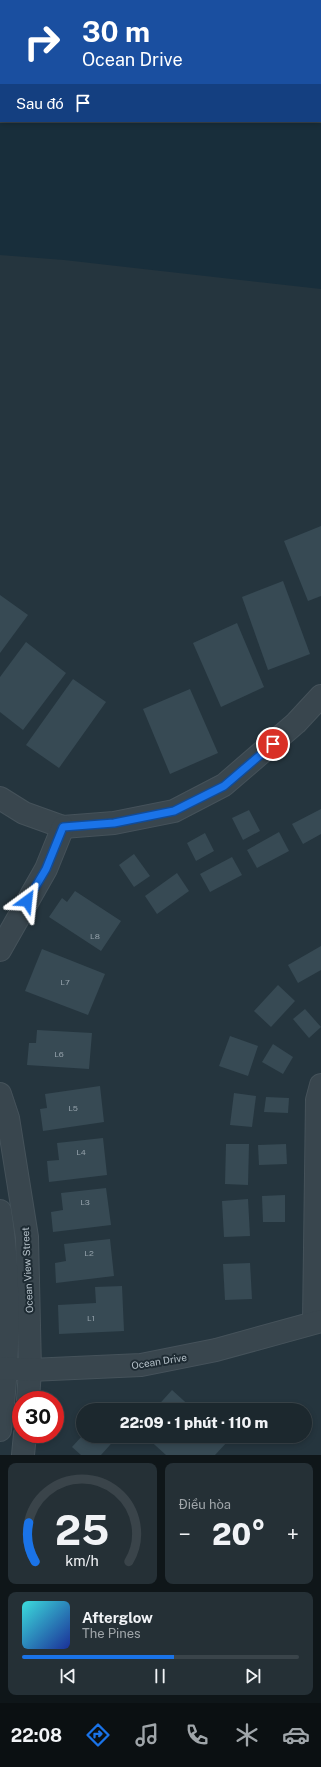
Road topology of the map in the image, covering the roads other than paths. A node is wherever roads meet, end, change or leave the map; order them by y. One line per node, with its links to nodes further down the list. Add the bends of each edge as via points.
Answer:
1 (321, 696): 3 (street, via 296,723 224,786 174,811 114,823)
2 (0, 798): 3 (street, via 24,813)
3 (63, 827): 4 (street, via 46,869)
4 (0, 950)
5 (321, 1085): 8 (street, Ocean Drive, via 317,1100)
6 (0, 1094): 10 (street, Ocean View Street, via 8,1118 27,1237)
7 (0, 1211): 9 (street, Ocean View Street, via 5,1243)
8 (317, 1322): 10 (street, Ocean Drive, via 175,1360 141,1365)
9 (3, 1369): 10 (street, Ocean Drive); 12 (street, Ocean View Street)
10 (30, 1370): 11 (street, Ocean View Street)
11 (29, 1391)
12 (0, 1430)
13 (24, 1443): 14 (street)
14 (23, 1455)

